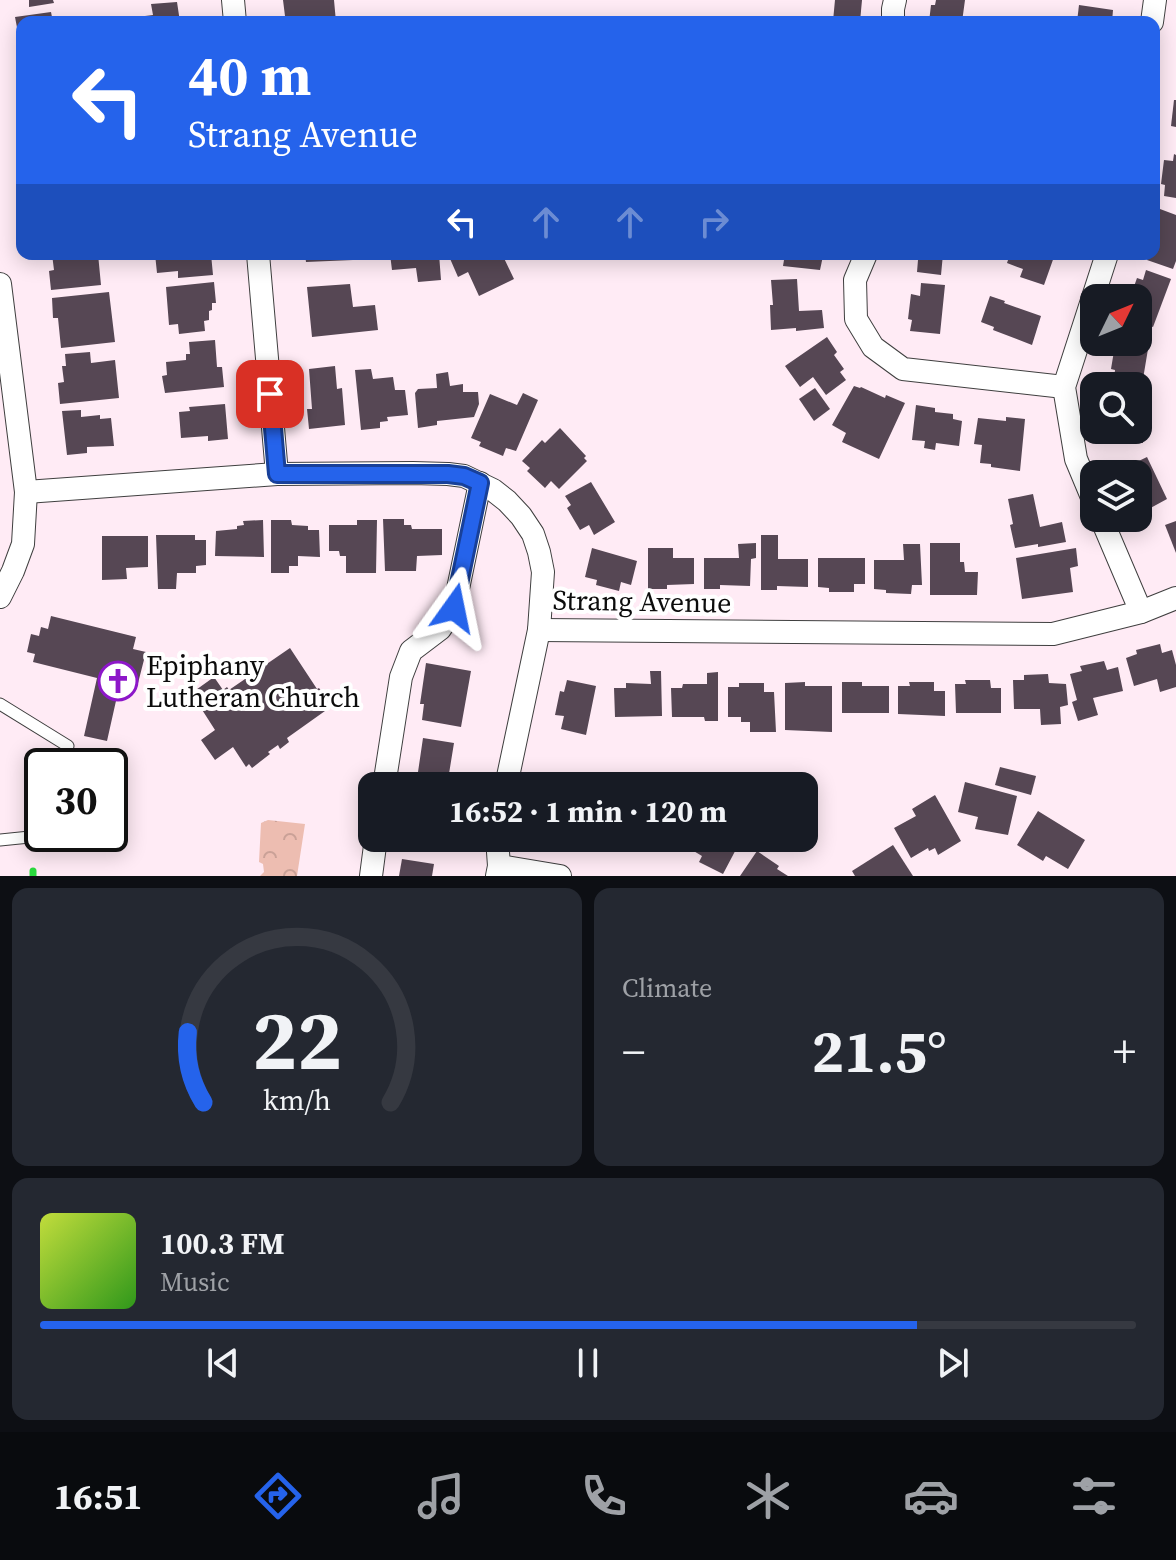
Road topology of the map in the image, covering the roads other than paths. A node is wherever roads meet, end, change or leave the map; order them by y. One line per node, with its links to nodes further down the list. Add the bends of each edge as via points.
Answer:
1 (259, 260): 7 (street)
2 (863, 260): 5 (street, via 855,280 856,319 873,347 903,369)
3 (1105, 260): 5 (street)
4 (0, 284): 9 (street)
5 (1064, 387): 6 (street)
6 (1080, 469)
7 (277, 474): 8 (street, Strang Avenue, via 448,474); 9 (street, Strang Avenue)
8 (480, 483): 14 (street, Strang Avenue, via 507,501 533,534 543,572); 17 (street, via 454,608 440,629 411,651 401,677)
9 (26, 492): 11 (street, via 23,544)
10 (1107, 532): 13 (street)
11 (0, 597)
12 (1176, 598): 13 (street, Strang Avenue)
13 (1141, 612): 14 (street, Strang Avenue, via 1053,634)
14 (539, 630): 18 (street)
15 (0, 704): 16 (lane)
16 (68, 746)
17 (386, 772)
18 (509, 772)
19 (24, 838): 20 (lane)
20 (0, 840)
21 (374, 852): 23 (street)
22 (498, 871): 24 (street)
23 (371, 876)
24 (560, 876)

